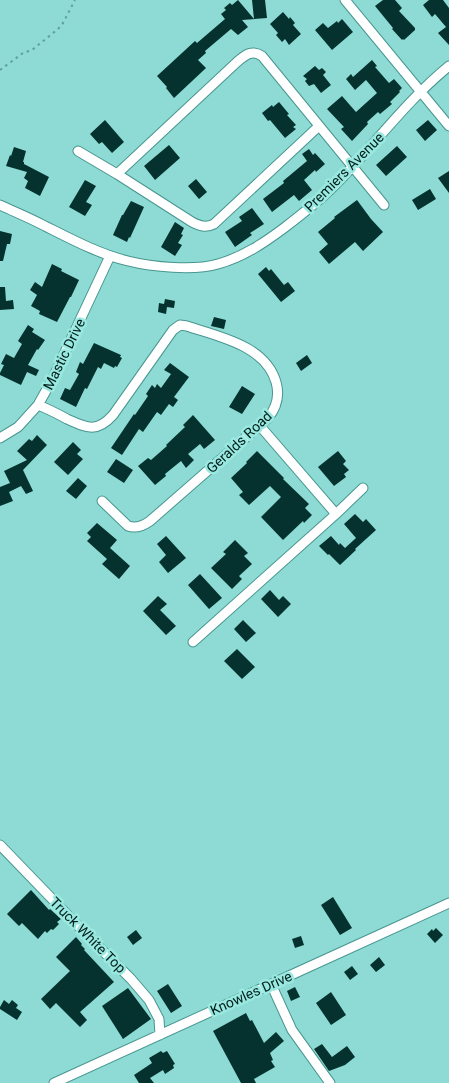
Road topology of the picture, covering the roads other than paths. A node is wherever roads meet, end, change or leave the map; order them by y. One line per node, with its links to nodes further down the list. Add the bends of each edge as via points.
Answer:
1 (345, 0): 3 (street)
2 (449, 66): 3 (street, Premiers Avenue)
3 (420, 92): 5 (street); 7 (street, Premiers Avenue)
4 (319, 126): 7 (street); 8 (street, via 209,226 192,222); 8 (street, via 262,56 254,52 237,62)
5 (449, 126)
6 (78, 151): 8 (street)
7 (353, 166): 10 (street); 11 (street, Premiers Avenue, via 300,216 240,256 205,267 144,264)
8 (117, 174)
9 (0, 205): 11 (street, Premiers Avenue)
10 (384, 205)
11 (110, 256): 12 (street, Mastic Drive)
12 (38, 405): 13 (street, Geralds Road, via 83,427 102,426 173,330 182,325 238,344 253,352 270,368 276,380 278,397 273,412); 14 (street, Mastic Drive, via 18,427)
13 (260, 426): 16 (street, Geralds Road, via 144,525 128,526); 17 (street)
14 (0, 438)
15 (363, 488): 17 (street)
16 (102, 501)
17 (336, 514): 18 (street)
18 (192, 642)
19 (0, 845): 22 (street, Truck White Top, via 149,1000 158,1019)
20 (449, 903): 21 (street, Knowles Drive)
21 (271, 984): 22 (street, Knowles Drive); 24 (street, via 292,1030)
22 (160, 1035): 23 (street, Knowles Drive)
23 (54, 1083)
24 (330, 1083)

